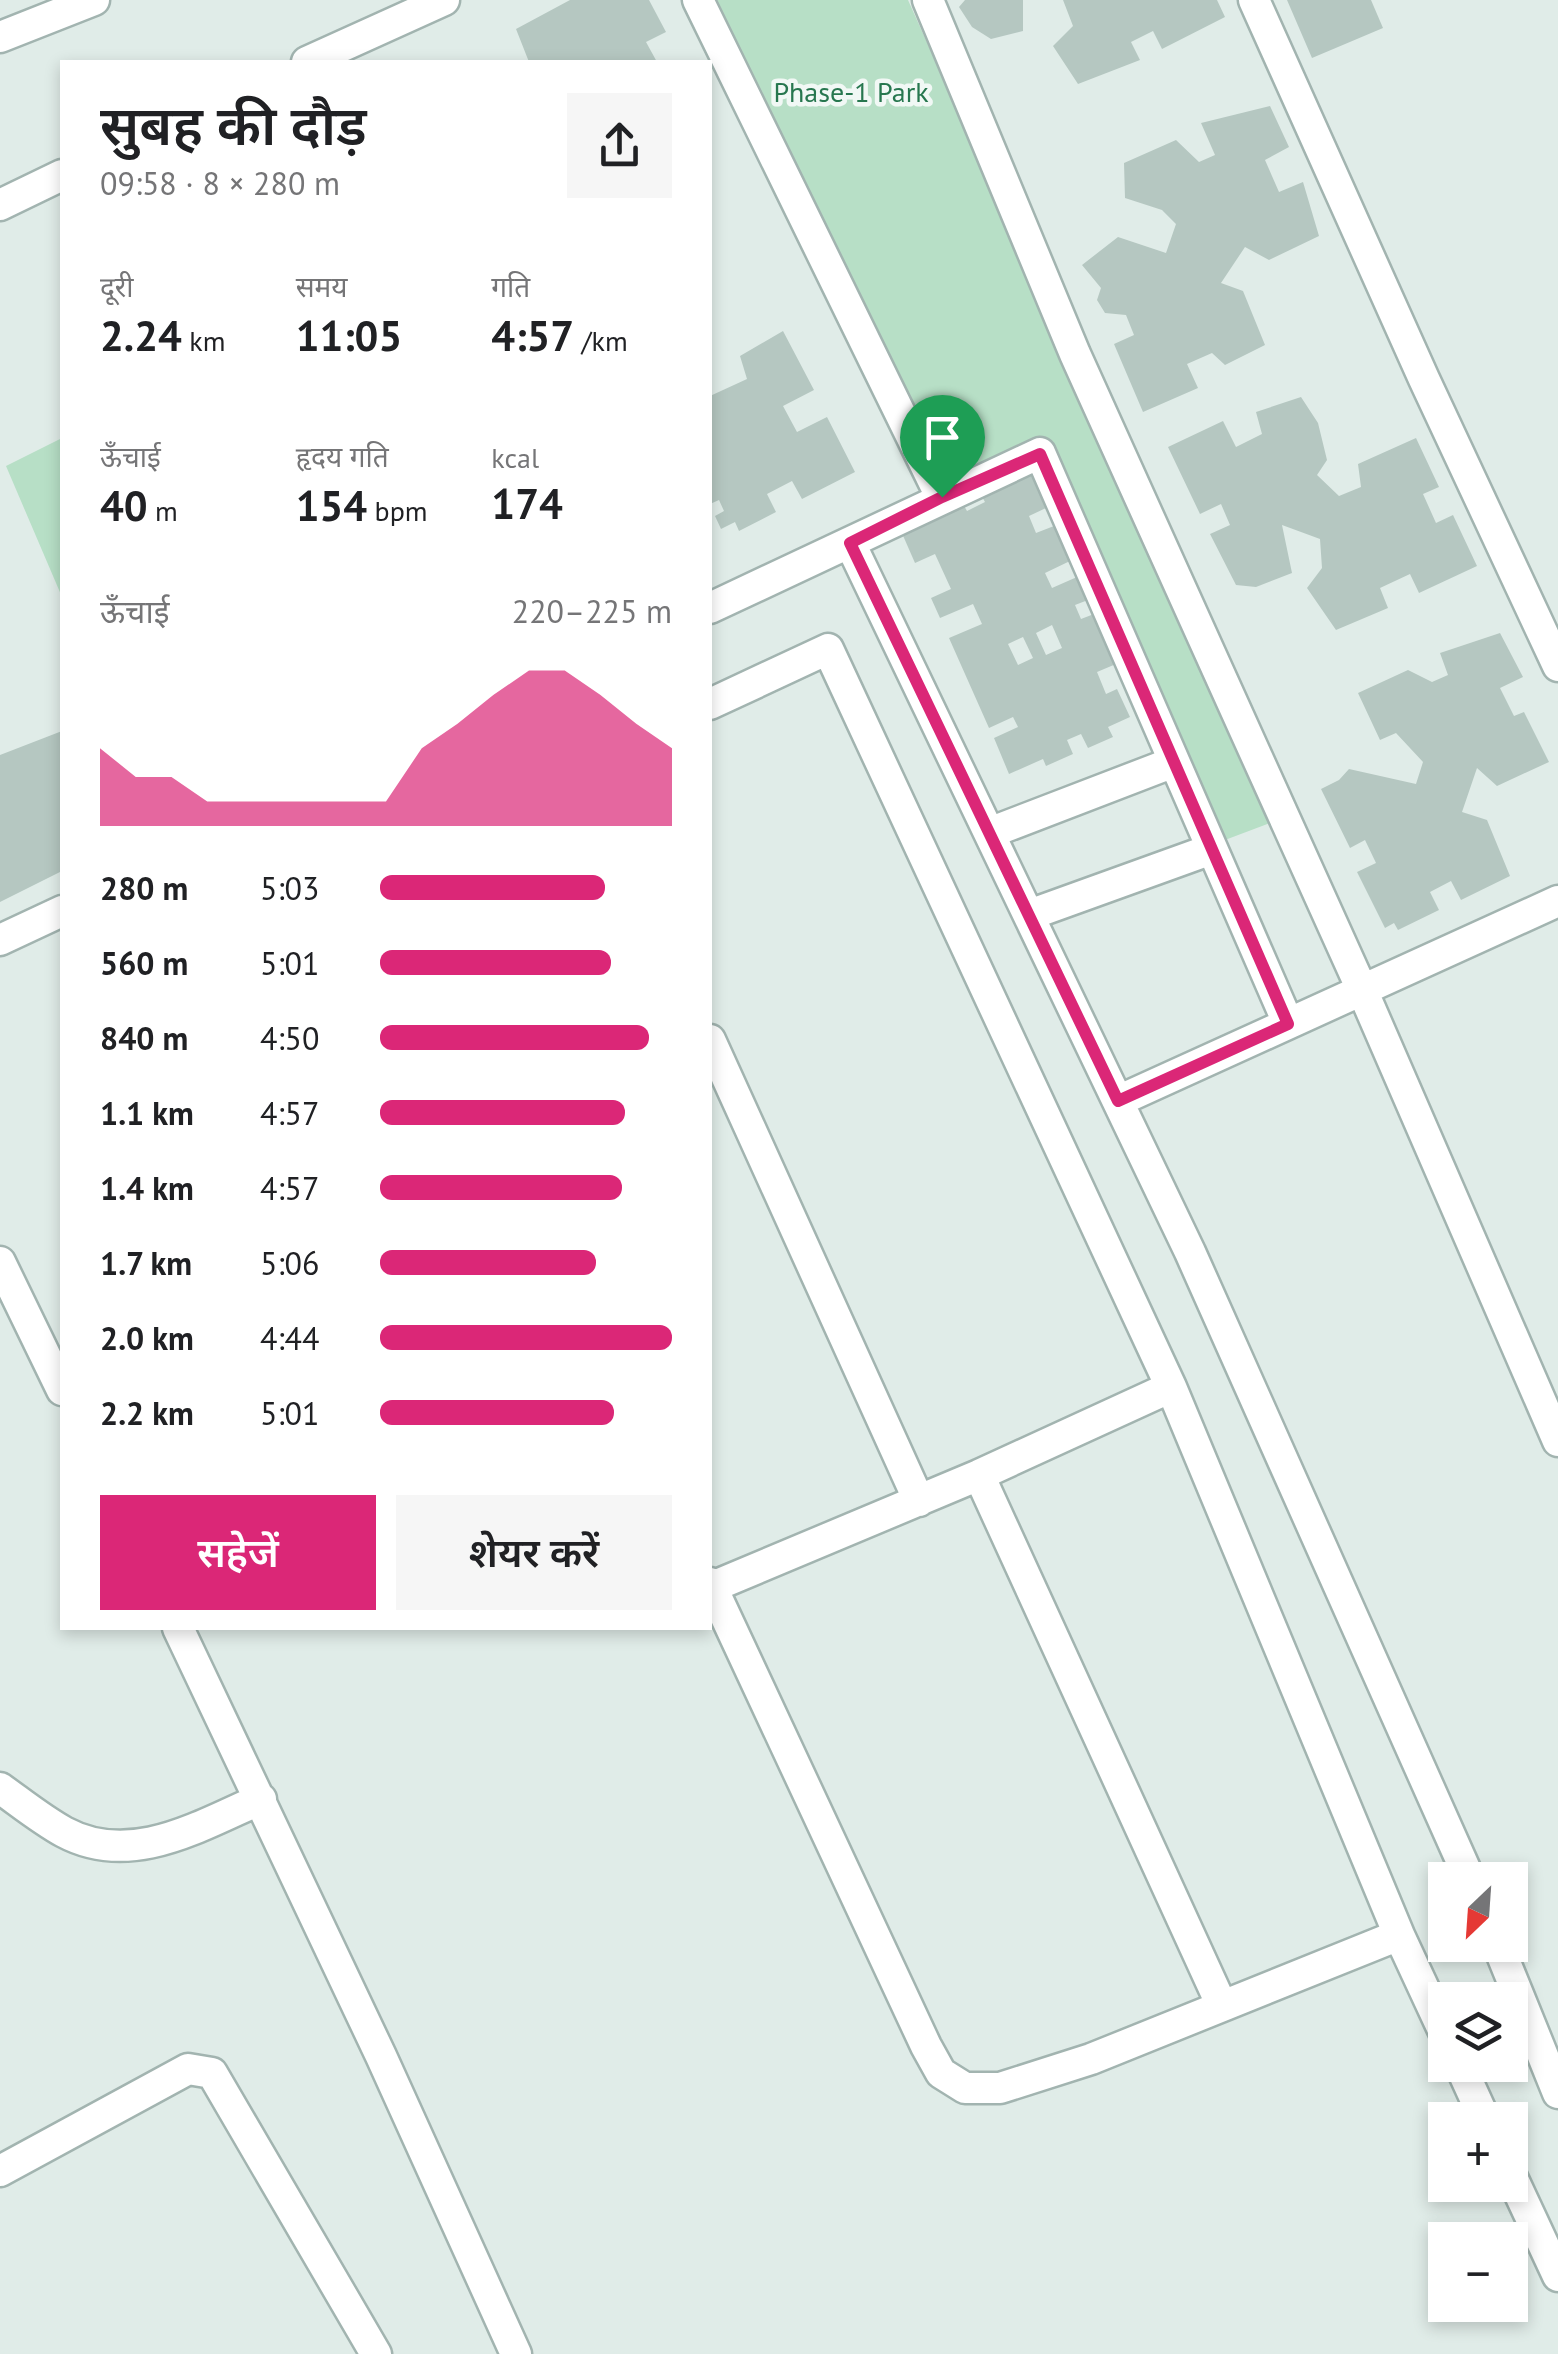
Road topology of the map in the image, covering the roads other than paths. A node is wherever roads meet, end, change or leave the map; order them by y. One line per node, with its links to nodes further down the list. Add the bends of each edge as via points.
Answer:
1 (94, 0): 6 (street)
2 (444, 0): 7 (street)
3 (698, 0): 10 (street)
4 (928, 0): 22 (street, via 1075,354)
5 (1254, 0): 13 (street)
6 (0, 37)
7 (311, 60)
8 (60, 176): 9 (street)
9 (0, 205)
10 (942, 497): 11 (street); 15 (street, via 1040,454)
11 (850, 543): 12 (street); 16 (street)
12 (712, 607)
13 (1558, 666)
14 (712, 703): 28 (street, via 828,649)
15 (1174, 762): 16 (street); 17 (street)
16 (989, 833): 20 (street)
17 (1212, 849): 20 (street); 23 (street)
18 (1558, 901): 22 (street)
19 (60, 912): 21 (street)
20 (1029, 914): 25 (street)
21 (0, 940)
22 (1363, 992): 23 (street); 29 (street)
23 (1288, 1024): 25 (street)
24 (712, 1044): 31 (street)
25 (1118, 1101): 37 (street)
26 (0, 1262): 27 (street)
27 (60, 1386)
28 (1171, 1386): 30 (street); 38 (street)
29 (1558, 1441)
30 (979, 1476): 31 (street); 41 (street)
31 (919, 1501): 32 (street)
32 (712, 1585)
33 (712, 1587): 41 (street, via 941,2074 965,2088 1000,2088)
34 (179, 1630): 36 (street)
35 (0, 1788): 36 (street, via 66,1833 104,1846 138,1847)
36 (261, 1800): 47 (street)
37 (1462, 1862)
38 (1399, 1935): 40 (street); 41 (street)
39 (1505, 1962): 42 (street)
40 (1428, 1997)
41 (1222, 2006)
42 (1558, 2093)
43 (0, 2171): 46 (street, via 188,2069 212,2073)
44 (1524, 2202): 45 (street)
45 (1558, 2276)
46 (376, 2354)
47 (516, 2354)

